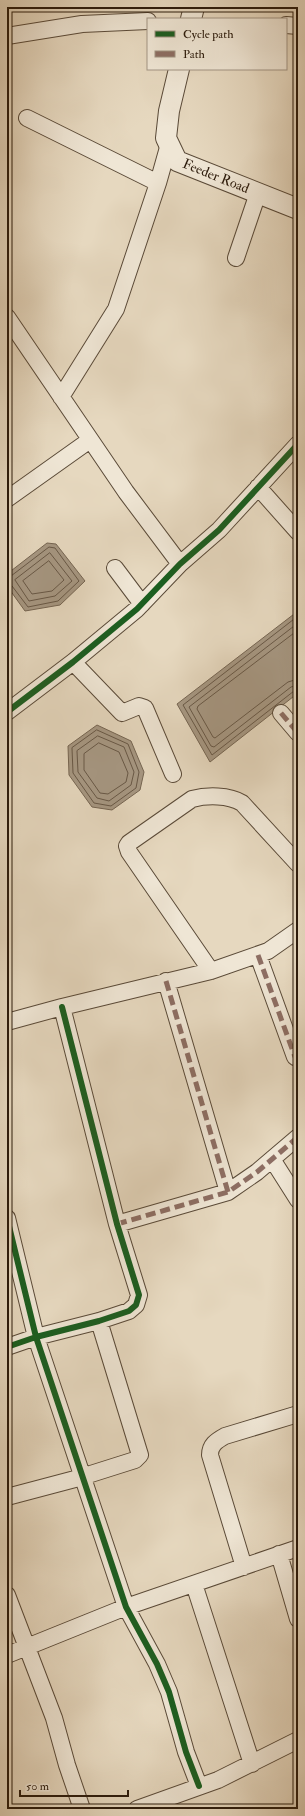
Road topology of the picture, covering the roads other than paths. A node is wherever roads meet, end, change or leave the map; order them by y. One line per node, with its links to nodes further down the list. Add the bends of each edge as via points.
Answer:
1 (194, 7): 2 (street)
2 (191, 18)
3 (147, 21): 6 (street, via 82,24)
4 (287, 25): 5 (street)
5 (298, 26)
6 (7, 36)
7 (179, 70): 9 (street, Feeder Road, via 169,111 166,138)
8 (27, 118): 10 (street)
9 (169, 144): 10 (street); 11 (street, Feeder Road, via 177,161)
10 (158, 183): 15 (street, via 116,309)
11 (258, 193): 12 (street, Feeder Road); 13 (street)
12 (298, 210)
13 (236, 258)
14 (7, 317): 15 (street)
15 (61, 397): 16 (street)
16 (90, 440): 19 (street); 21 (street)
17 (298, 444): 18 (street)
18 (258, 488): 20 (street); 21 (street, via 219,530)
19 (7, 499)
20 (298, 532)
21 (180, 564): 23 (street)
22 (115, 568): 23 (street)
23 (142, 604): 24 (street)
24 (73, 662): 25 (street); 28 (street, via 122,712 139,706 145,708)
25 (7, 712)
26 (282, 713): 27 (street)
27 (298, 733)
28 (173, 774)
29 (298, 864): 32 (street, via 242,803 232,799 192,799 128,844 129,852)
30 (298, 930): 31 (street)
31 (258, 955): 32 (street); 36 (street)
32 (211, 971): 33 (street)
33 (166, 981): 34 (street); 39 (street)
34 (62, 1006): 35 (street); 42 (street)
35 (7, 1022)
36 (295, 1057)
37 (298, 1137): 38 (street)
38 (272, 1159): 39 (street); 40 (street)
39 (228, 1192): 42 (street)
40 (298, 1200)
41 (7, 1218): 44 (street)
42 (117, 1224): 43 (street, via 139,1295 136,1304 129,1311)
43 (99, 1321): 44 (street); 47 (street, via 140,1455 135,1460)
44 (36, 1337): 45 (street); 47 (street)
45 (7, 1347)
46 (298, 1414): 51 (street, via 225,1436 212,1446 210,1455)
47 (82, 1477): 48 (street); 54 (street)
48 (7, 1497)
49 (298, 1548): 50 (street)
50 (279, 1554): 51 (street); 55 (street)
51 (244, 1567): 52 (street)
52 (194, 1584): 54 (street); 59 (street)
53 (7, 1595): 56 (street)
54 (126, 1607): 56 (street); 60 (street, via 169,1692 186,1752)
55 (298, 1619)
56 (26, 1647): 57 (street); 61 (street, via 54,1718)
57 (7, 1655)
58 (298, 1740): 59 (street)
59 (252, 1764): 60 (street)
60 (199, 1786): 62 (street)
61 (82, 1809)
62 (138, 1809)

